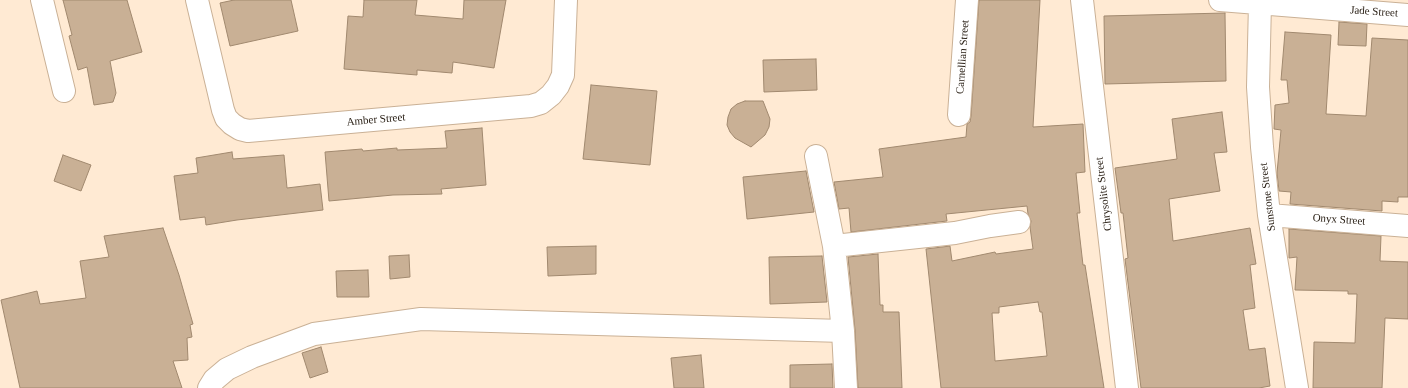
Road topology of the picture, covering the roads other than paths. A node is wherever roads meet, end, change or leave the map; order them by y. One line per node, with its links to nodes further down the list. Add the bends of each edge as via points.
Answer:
1 (42, 0): 9 (street)
2 (197, 0): 3 (street, Amber Street, via 226,118 240,129 248,131 531,106 541,103 551,95 563,75)
3 (566, 0)
4 (967, 0): 10 (street, Carnellian Street)
5 (1082, 0): 19 (street, Chrysolite Street)
6 (1220, 0): 7 (street, Jade Street)
7 (1260, 4): 8 (street, Jade Street); 12 (street, Sunstone Street, via 1258,87)
8 (1408, 15)
9 (64, 91)
10 (959, 115)
11 (816, 156): 15 (street)
12 (1269, 215): 14 (street, Onyx Street); 20 (street, Sunstone Street)
13 (1019, 222): 15 (street, via 955,233)
14 (1408, 226)
15 (834, 246): 16 (street)
16 (843, 330): 17 (street, via 421,319 314,334 252,356 227,369); 18 (street)
17 (209, 388)
18 (846, 388)
19 (1127, 388)
20 (1297, 388)

